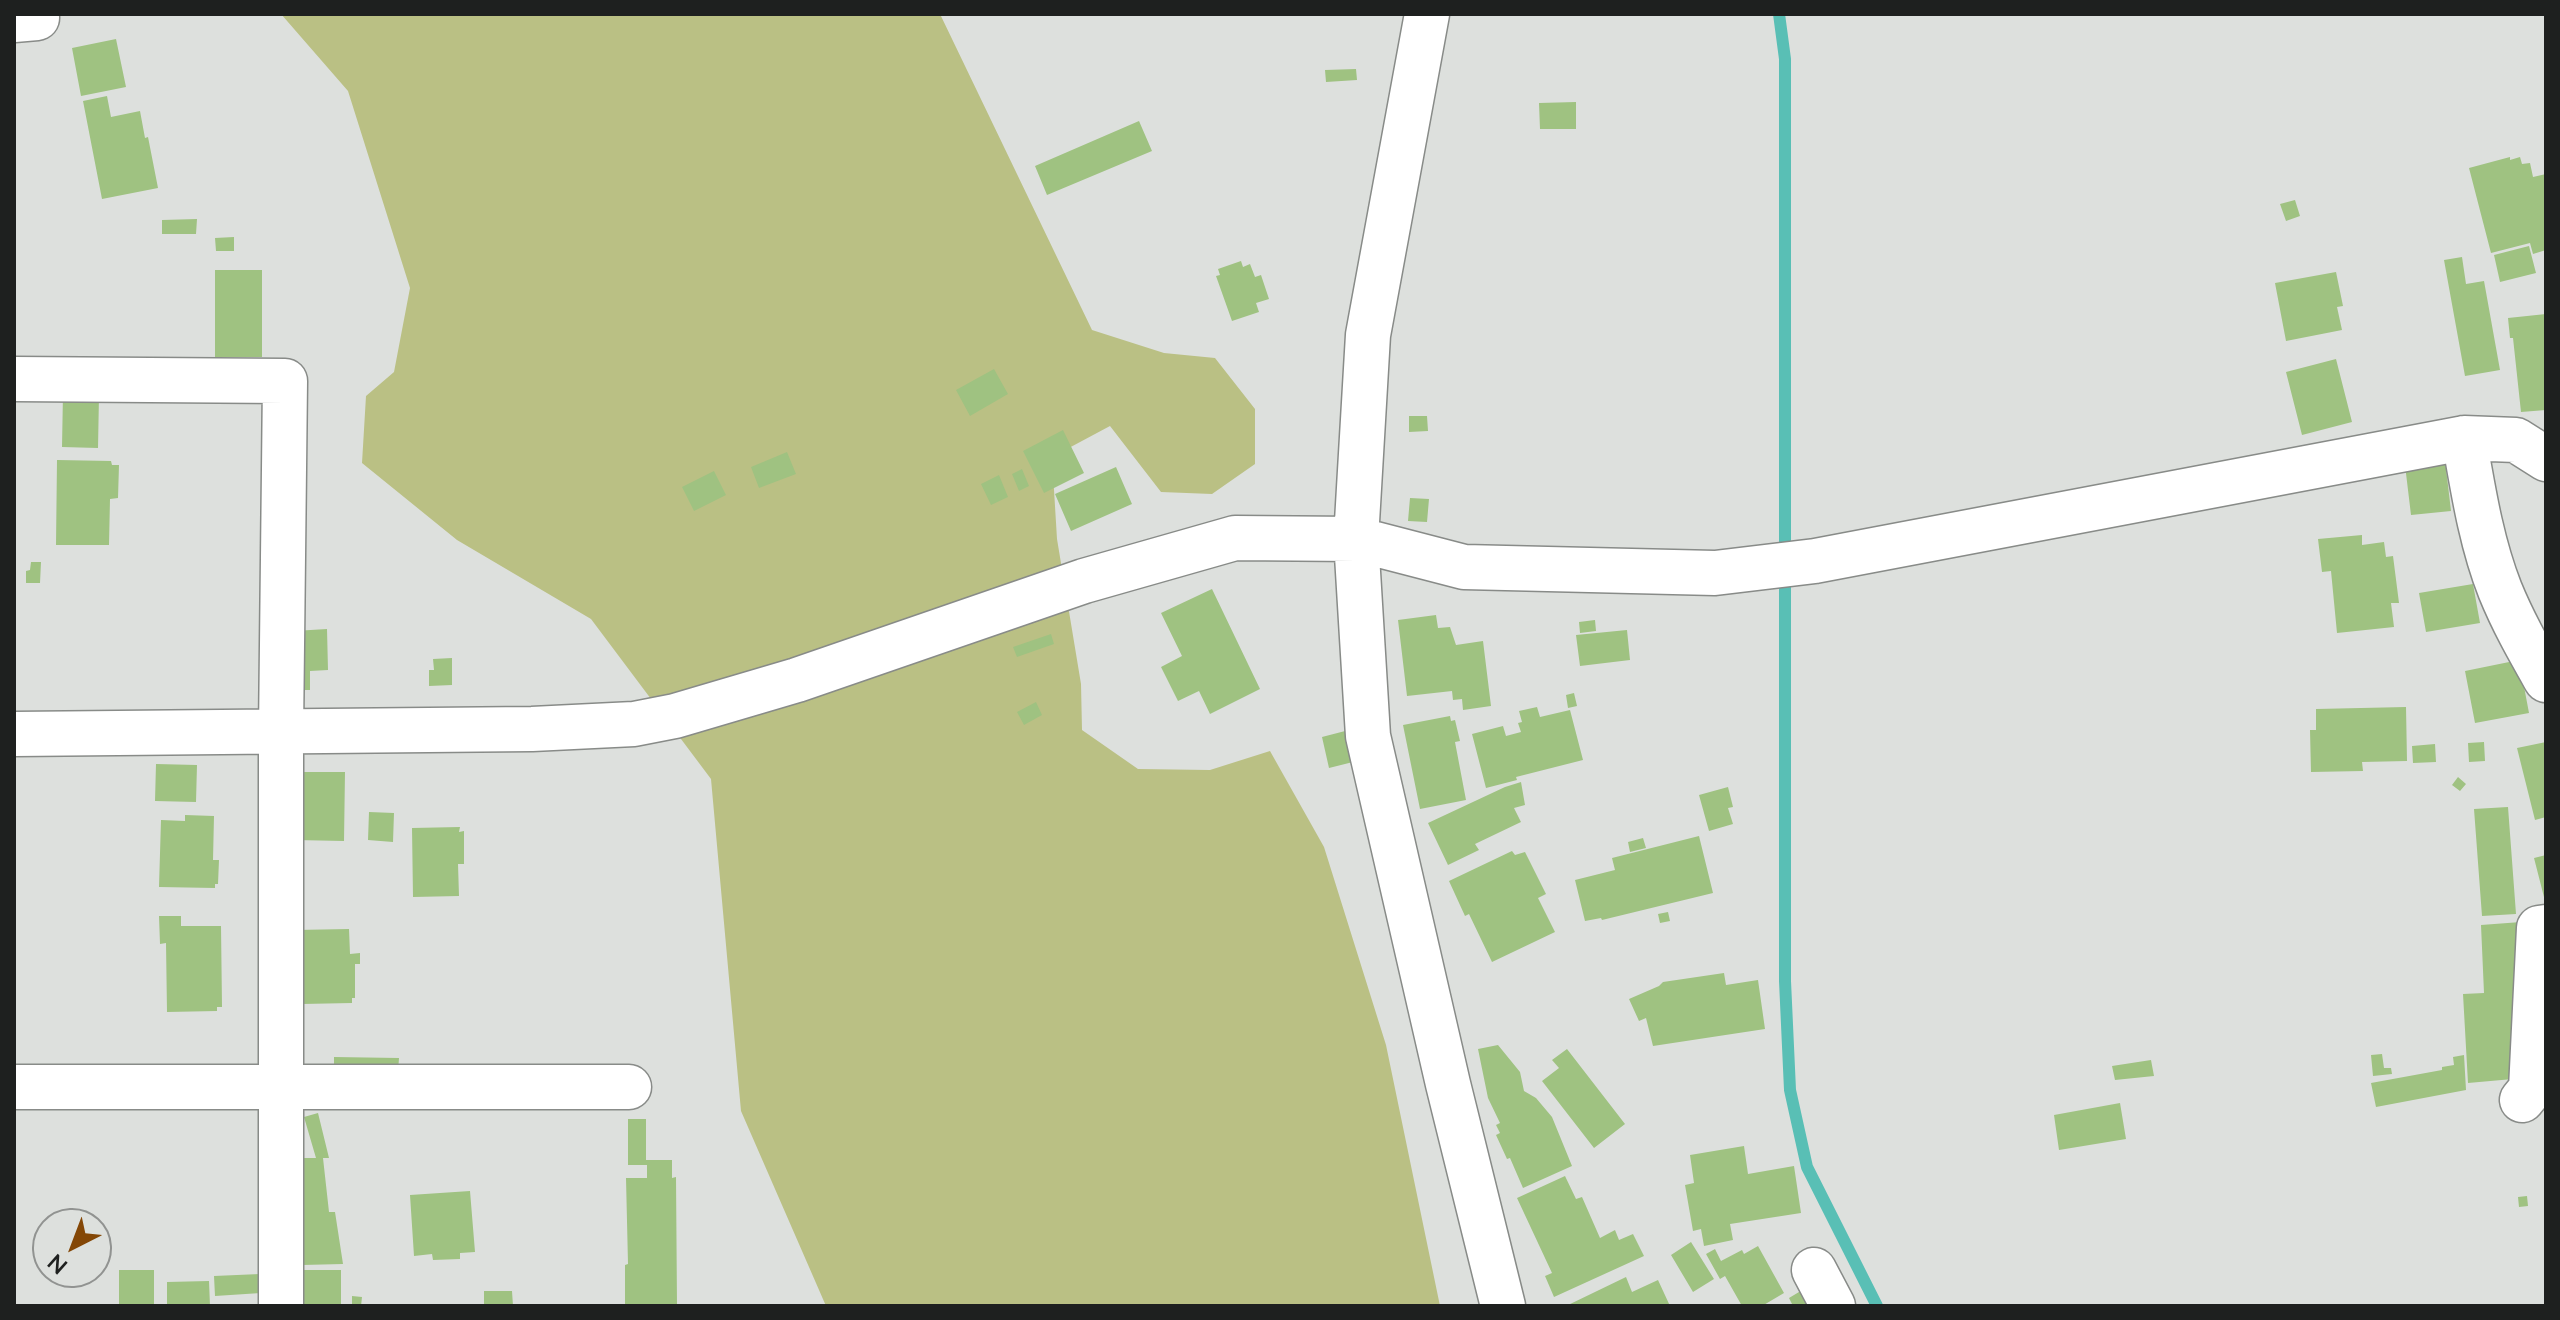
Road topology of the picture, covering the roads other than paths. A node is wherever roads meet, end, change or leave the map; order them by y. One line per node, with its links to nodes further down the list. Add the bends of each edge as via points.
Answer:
1 (1427, 14): 5 (street, via 1368,335)
2 (14, 379): 7 (street, via 285,381)
3 (2464, 438): 4 (street, via 2516,440); 5 (street, via 1815,561 1715,573 1464,567); 6 (street, via 2479,520 2499,588)
4 (2546, 459)
5 (1356, 539): 7 (street, via 1235,538 1084,581 797,680 634,724); 15 (street, via 1368,736)
6 (2546, 680)
7 (281, 732): 8 (street); 11 (street)
8 (14, 734)
9 (2546, 927): 13 (street, via 2539,928 2531,1089)
10 (14, 1087): 11 (street)
11 (281, 1087): 12 (street); 14 (street)
12 (629, 1087)
13 (2522, 1100)
14 (281, 1306)
15 (1503, 1306)

